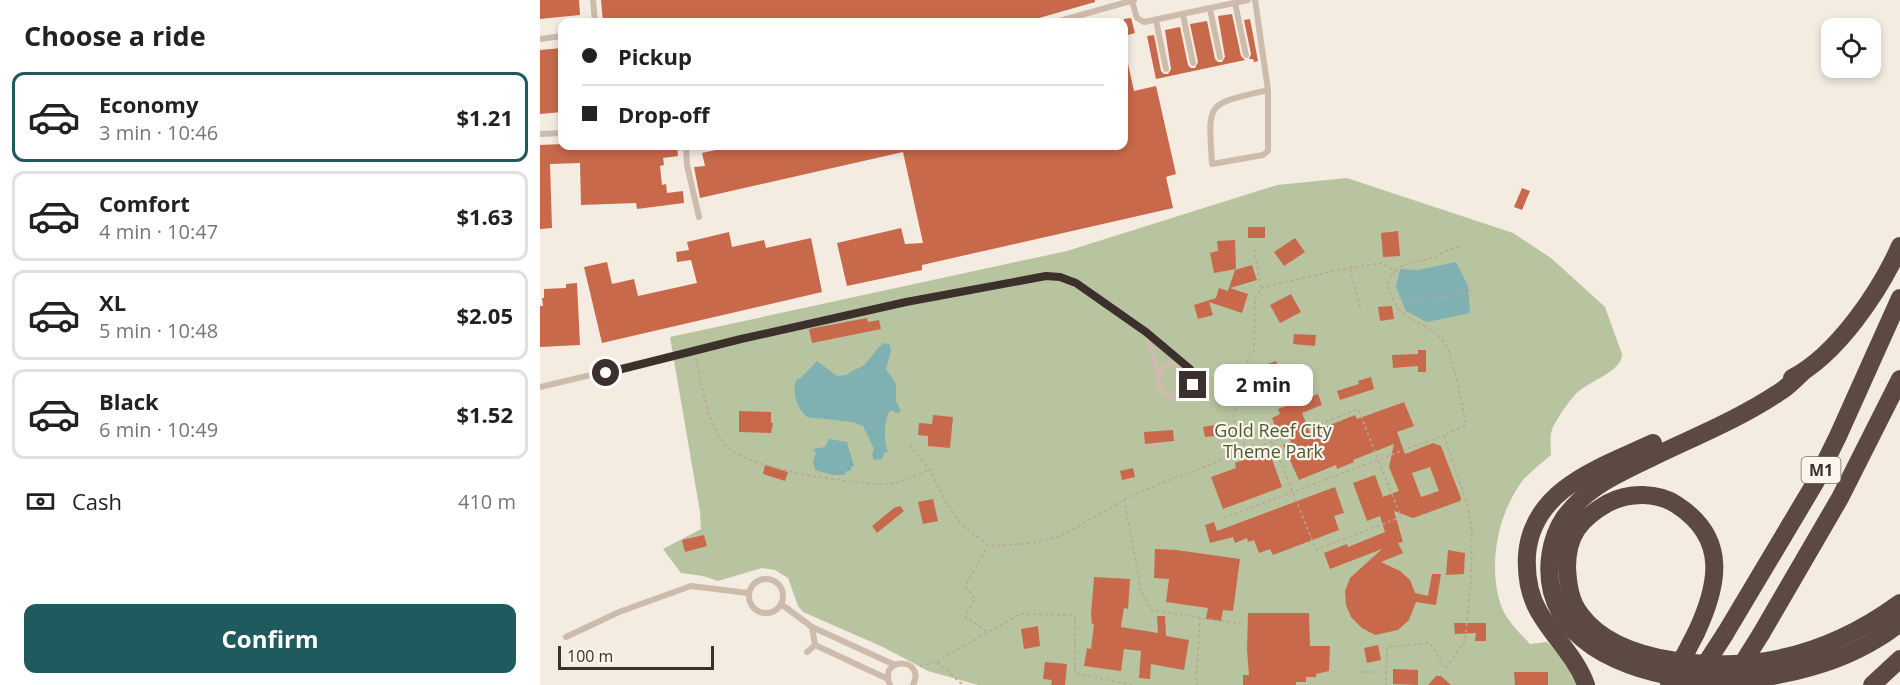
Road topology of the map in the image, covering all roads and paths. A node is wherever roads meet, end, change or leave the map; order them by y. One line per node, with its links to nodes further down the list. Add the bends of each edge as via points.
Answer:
1 (593, 0): 8 (lane)
2 (1134, 0): 9 (lane); 10 (lane, via 1137,18 1144,22)
3 (1248, 0): 5 (lane)
4 (1255, 0): 17 (lane)
5 (1235, 3): 6 (lane); 13 (lane)
6 (1210, 9): 7 (lane); 14 (lane)
7 (1183, 15): 10 (lane); 15 (lane)
8 (595, 18)
9 (1070, 18)
10 (1156, 20): 16 (lane)
11 (558, 37): 12 (lane)
12 (540, 39)
13 (1246, 55)
14 (1220, 57)
15 (1193, 63)
16 (1166, 69)
17 (1268, 90): 17 (lane, via 1222,101 1213,110 1212,164 1266,154)
18 (558, 133): 19 (lane)
19 (540, 134)
20 (686, 150): 21 (lane)
21 (699, 217)
22 (1900, 246): 35 (highway, via 1859,316)
23 (1460, 248): 26 (path, via 1401,265)
24 (1254, 249): 27 (path)
25 (1350, 268): 26 (path, via 1381,263); 27 (path); 31 (path)
26 (1395, 271): 29 (path, via 1388,282)
27 (1261, 288): 42 (path, via 1255,299 1254,350 1237,378 1242,390 1233,418)
28 (1471, 290): 29 (path, via 1447,296)
29 (1391, 298): 39 (path, via 1404,315 1434,331 1447,345 1466,425)
30 (1900, 298): 74 (highway, M1, bridge, via 1815,483)
31 (1361, 310)
32 (1146, 332): 33 (lane, via 1076,283 1046,276 906,302); 34 (lane); 36 (lane)
33 (694, 351): 38 (lane); 44 (path, via 706,398 730,450 790,471 848,481 893,483)
34 (1181, 363): 36 (lane, via 1164,367); 36 (lane, via 1190,369 1194,380 1186,394 1169,396 1160,389)
35 (1802, 373): 53 (highway, via 1753,408 1617,475 1578,501 1561,523 1552,548 1550,582 1558,609 1581,637 1614,659 1652,672 1712,680 1753,678 1812,667 1862,647); 72 (highway, via 1582,476 1543,510 1528,548 1532,597)
36 (1158, 377)
37 (1900, 379): 75 (highway, M1, bridge, via 1840,498)
38 (540, 387)
39 (1444, 435): 43 (path); 65 (path, via 1467,501 1472,529 1465,641 1445,669 1430,644 1387,647)
40 (1273, 443): 42 (path); 43 (path, via 1358,409); 45 (path)
41 (910, 445): 44 (path)
42 (1247, 450): 46 (path)
43 (1379, 459): 45 (path); 45 (path, via 1401,518 1316,550)
44 (930, 470): 48 (path, via 960,523)
45 (1293, 491): 47 (path)
46 (1124, 498): 48 (path, via 1060,536); 52 (path, via 1141,590 1151,610)
47 (1223, 518)
48 (989, 546): 56 (path, via 965,586 975,599 965,617)
49 (748, 593): 51 (lane, via 750,604 758,612 769,613); 51 (lane, via 759,580 771,580 780,587); 57 (lane, via 690,586)
50 (1900, 603): 73 (highway, bridge, via 1826,645 1775,659 1719,664 1676,661 1635,650 1609,639 1580,615 1568,581 1569,543 1578,526 1615,500 1638,495 1676,504 1695,518 1709,540 1715,560 1708,607 1696,633)
51 (781, 604): 55 (lane)
52 (1200, 618): 54 (path); 70 (path)
53 (1900, 623)
54 (1241, 624)
55 (812, 627): 58 (lane); 62 (lane)
56 (987, 631): 61 (path); 69 (path, via 1020,614 1075,615 1075,673)
57 (566, 637)
58 (815, 645): 59 (lane); 66 (lane)
59 (807, 652)
60 (1900, 659): 76 (highway)
61 (936, 662): 63 (path); 68 (path)
62 (895, 665): 63 (lane, via 904,663); 66 (lane, via 889,671)
63 (912, 668): 67 (lane, via 916,676)
64 (1354, 672): 65 (path)
65 (1386, 672): 71 (path)
66 (889, 682)
67 (913, 685)
68 (963, 685)
69 (1132, 685)
70 (1198, 685)
71 (1386, 685)
72 (1586, 685)
73 (1669, 685)
74 (1692, 685)
75 (1729, 685)
76 (1872, 685)

